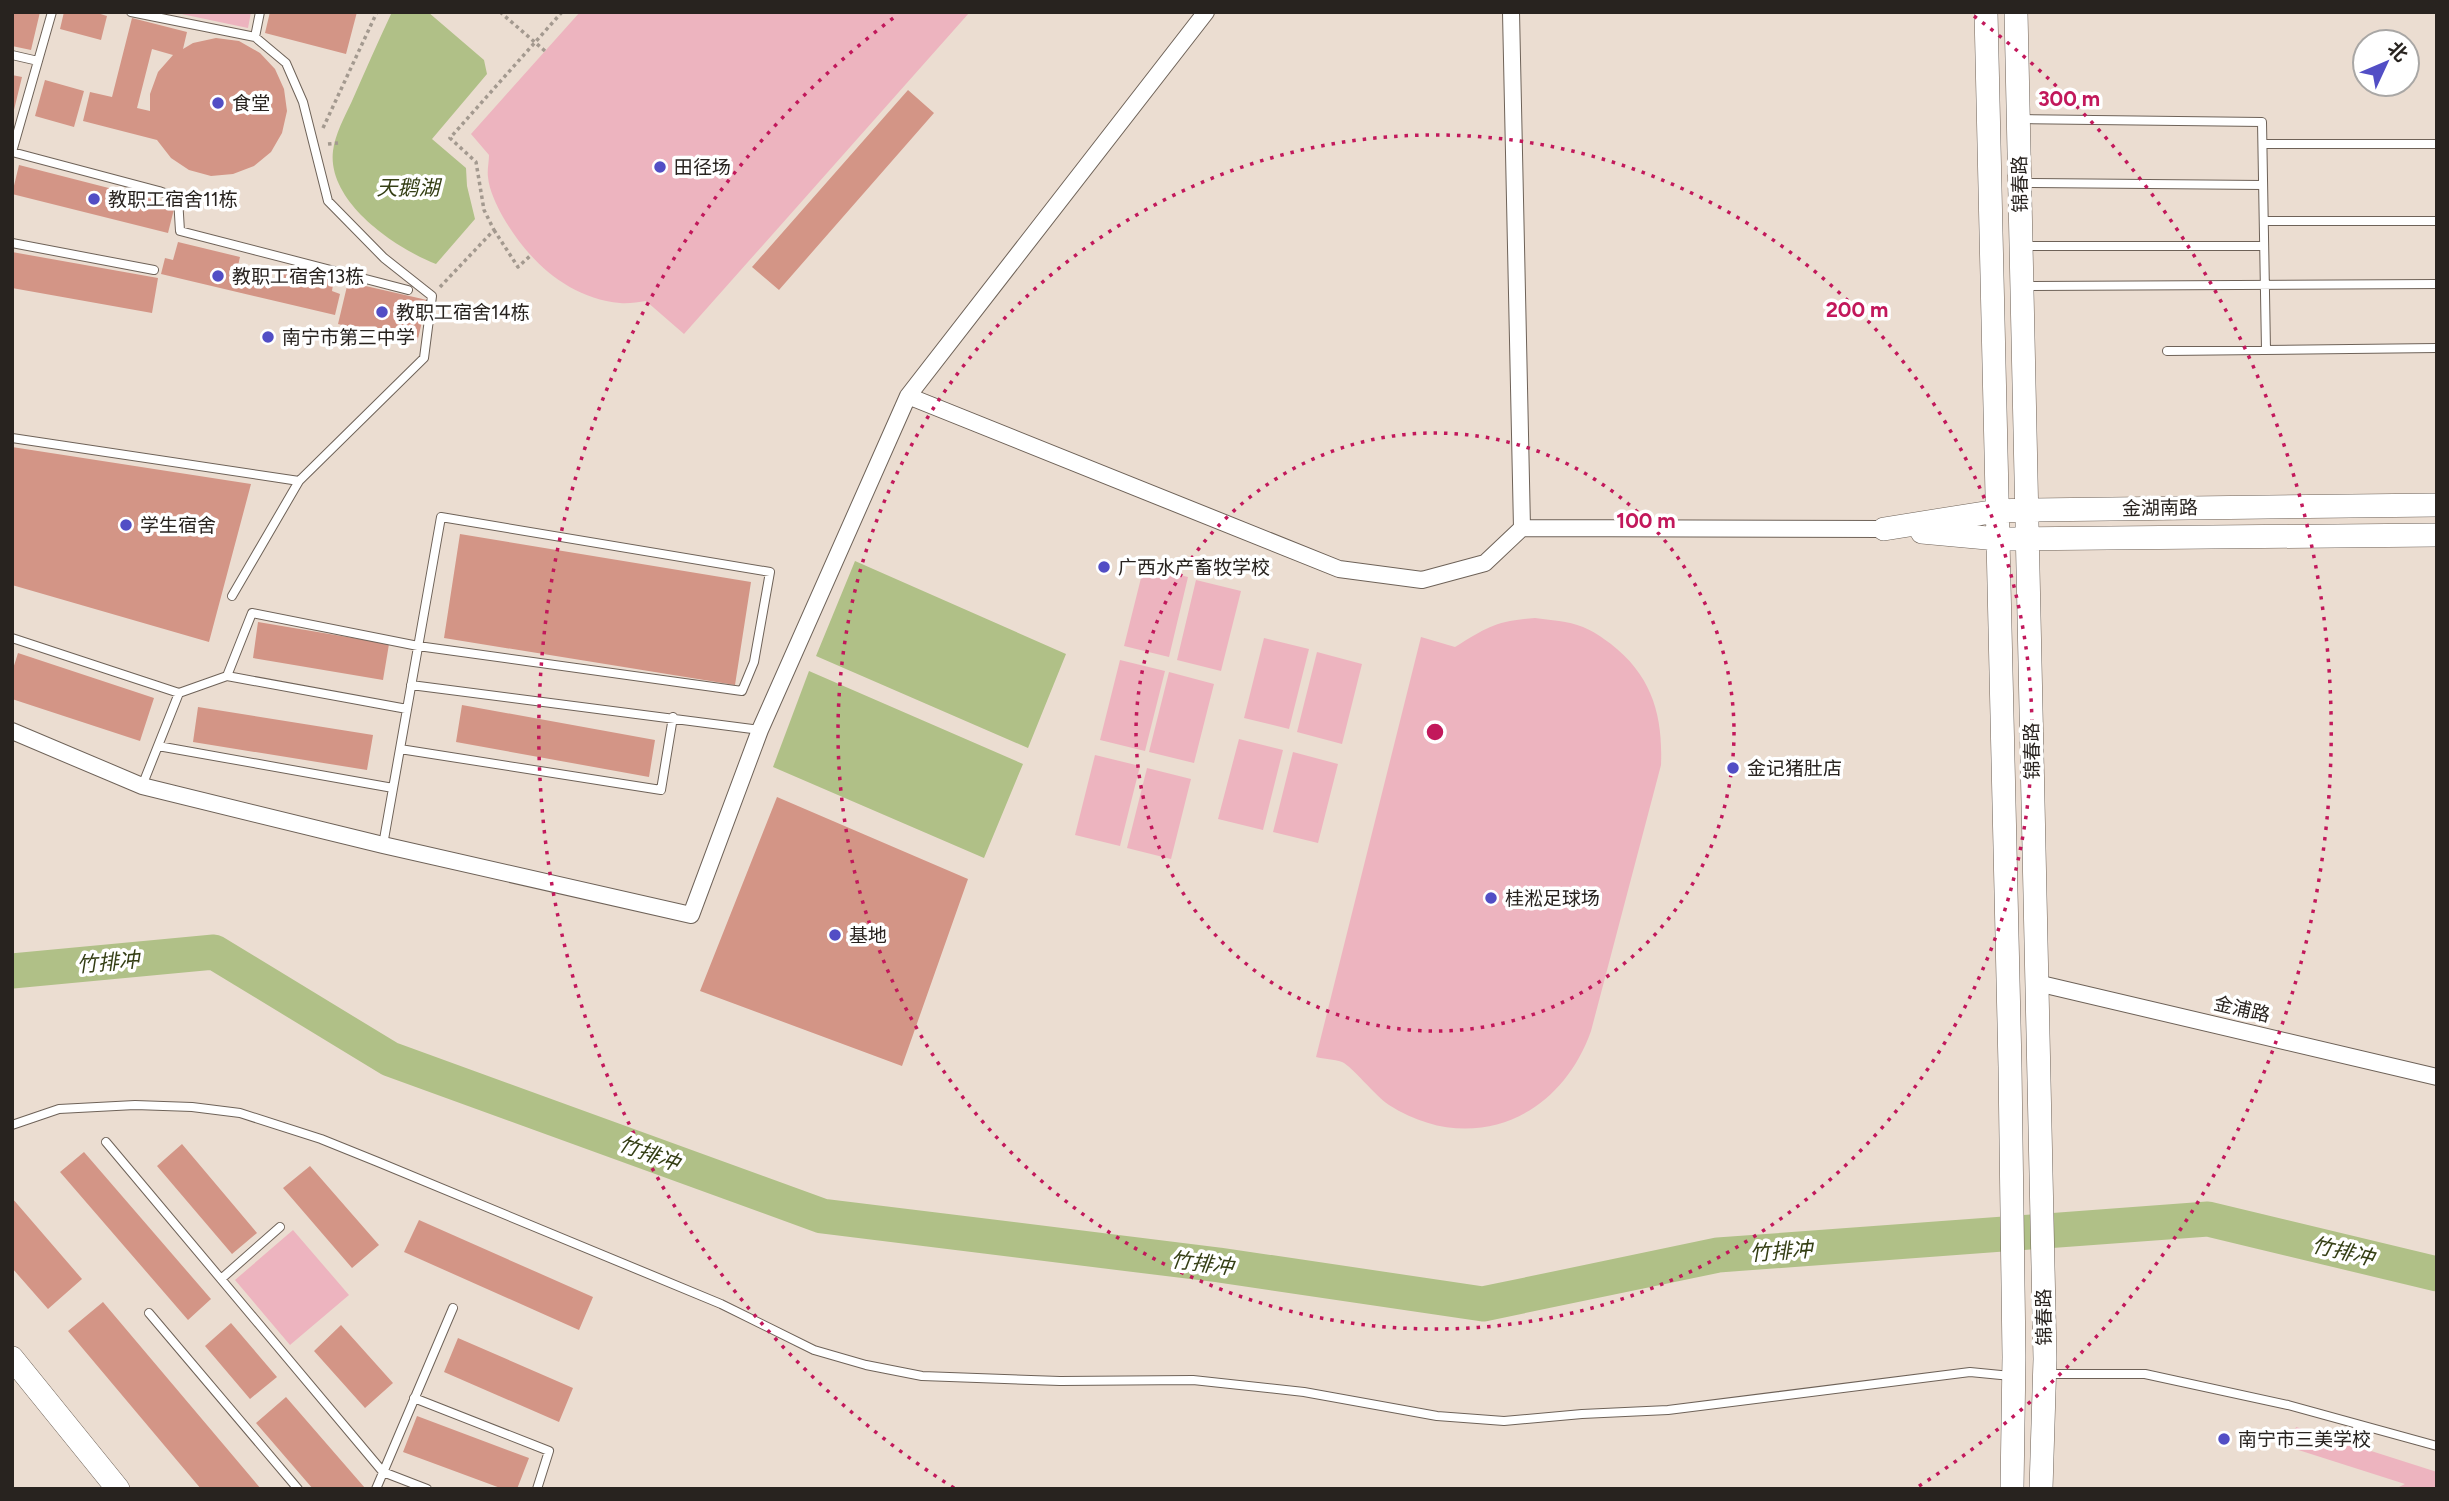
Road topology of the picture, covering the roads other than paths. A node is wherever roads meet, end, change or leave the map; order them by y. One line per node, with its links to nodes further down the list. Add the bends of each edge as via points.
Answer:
1 (52, 12): 10 (lane)
2 (131, 12): 8 (lane)
3 (260, 12): 8 (lane)
4 (1206, 12): 29 (street)
5 (1511, 12): 35 (street)
6 (1986, 12): 34 (main road, 锦春路)
7 (2016, 12): 11 (main road, 锦春路)
8 (255, 37): 31 (lane, via 286,63 303,102 328,201 384,258 432,296 424,358)
9 (12, 55): 10 (lane)
10 (38, 61): 25 (lane, via 12,152 178,198 180,231)
11 (2018, 119): 12 (lane, via 2262,122); 14 (main road, 锦春路)
12 (2263, 144): 13 (lane); 15 (lane)
13 (2437, 144)
14 (2020, 183): 15 (lane); 19 (main road, 锦春路)
15 (2263, 185): 16 (lane)
16 (2264, 221): 17 (lane); 20 (lane)
17 (2437, 221)
18 (12, 243): 21 (lane)
19 (2021, 246): 20 (lane); 24 (main road, 锦春路)
20 (2264, 246): 23 (lane)
21 (154, 270)
22 (2437, 284): 23 (lane)
23 (2265, 285): 24 (lane); 27 (lane)
24 (2022, 286): 33 (main road, 锦春路)
25 (408, 290)
26 (2437, 348): 27 (lane)
27 (2266, 350): 28 (lane)
28 (2167, 351)
29 (908, 396): 35 (street, via 1339,569 1422,580 1485,563); 48 (street)
30 (12, 438): 31 (lane)
31 (299, 481): 40 (lane)
32 (2437, 505): 33 (main road, 金湖南路)
33 (2026, 510): 34 (main road, 金湖南路); 38 (main road, 锦春路)
34 (1997, 512): 36 (main road, 金湖南路); 39 (main road, 锦春路)
35 (1522, 528): 36 (street, 金湖南路)
36 (1884, 529): 39 (main road, 金湖南路)
37 (2437, 535): 38 (main road, 金湖南路)
38 (2027, 538): 39 (main road, 金湖南路); 55 (main road, 锦春路)
39 (1998, 539): 64 (main road, 锦春路)
40 (232, 596)
41 (12, 638): 45 (lane)
42 (418, 646): 42 (lane, via 441,517 770,572 754,662 742,691); 43 (lane, via 253,613); 44 (lane)
43 (227, 676): 45 (lane); 46 (lane)
44 (411, 685): 46 (lane); 47 (lane)
45 (179, 693): 50 (lane)
46 (407, 709): 51 (lane)
47 (673, 717): 48 (lane); 51 (lane, via 661,790)
48 (760, 730): 54 (street, via 691,915)
49 (12, 731): 52 (street)
50 (158, 746): 52 (lane); 53 (lane)
51 (400, 750): 53 (lane)
52 (142, 786): 54 (street)
53 (393, 788): 54 (lane)
54 (383, 845)
55 (2037, 983): 56 (street, 金浦路); 65 (main road, 锦春路)
56 (2437, 1077)
57 (12, 1125): 64 (lane, via 59,1110 135,1105 240,1112 391,1167 721,1304 814,1350 922,1376 1193,1380 1304,1392 1437,1416 1504,1421 1668,1410)
58 (106, 1142): 60 (lane)
59 (280, 1227): 60 (lane)
60 (221, 1279): 68 (lane)
61 (453, 1308): 66 (lane)
62 (149, 1313): 70 (lane)
63 (12, 1358): 69 (main road)
64 (2014, 1367): 74 (main road, 锦春路)
65 (2045, 1367): 67 (lane, via 2145,1374 2288,1405); 75 (main road, 锦春路)
66 (414, 1398): 68 (lane); 73 (lane, via 549,1451)
67 (2437, 1446)
68 (383, 1472): 71 (lane); 72 (lane)
69 (118, 1489)
70 (298, 1489)
71 (376, 1489)
72 (427, 1489)
73 (537, 1489)
74 (2012, 1489)
75 (2041, 1489)

